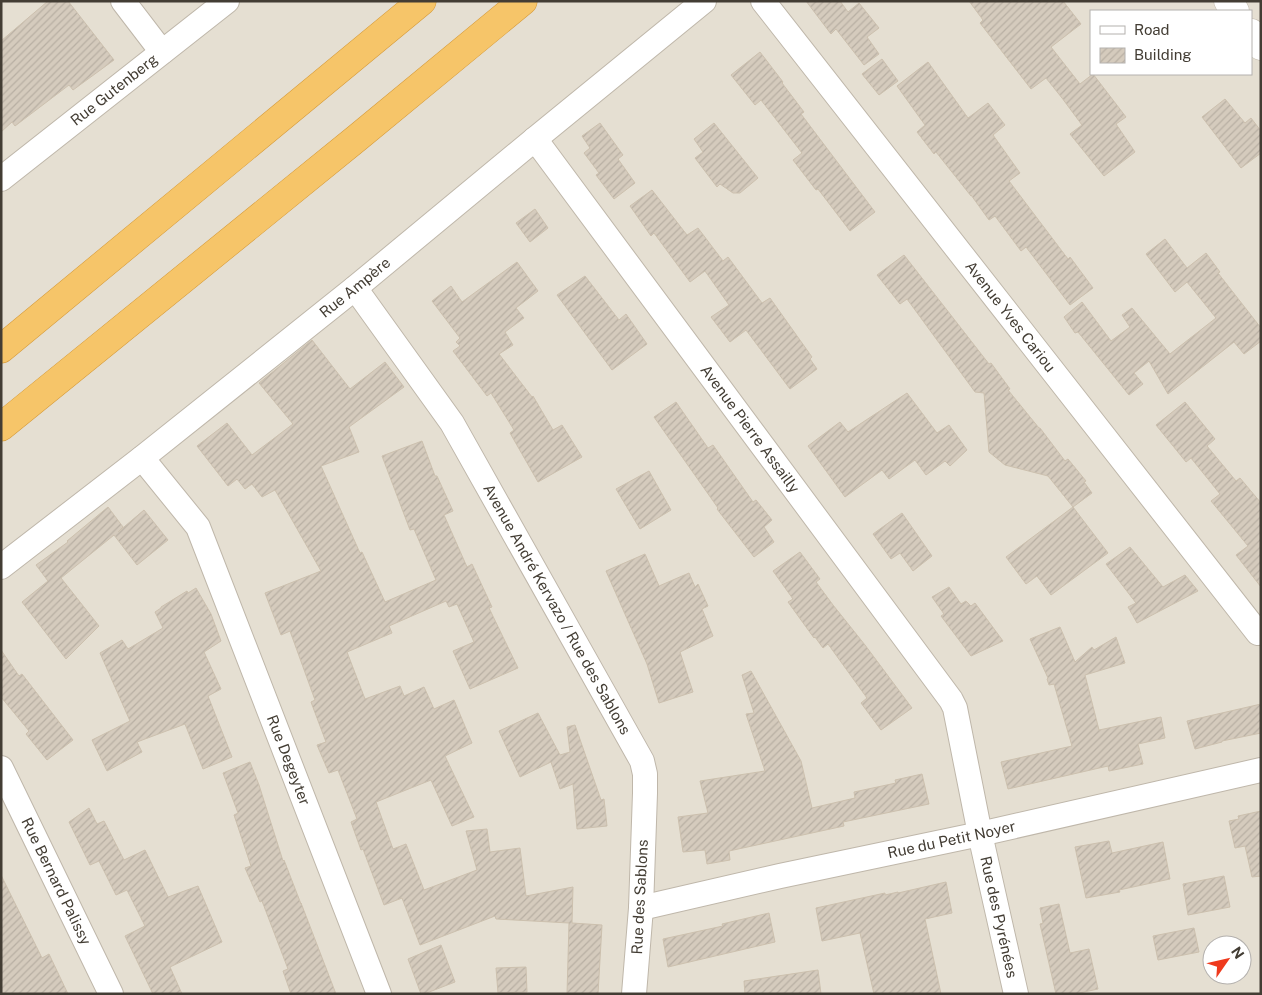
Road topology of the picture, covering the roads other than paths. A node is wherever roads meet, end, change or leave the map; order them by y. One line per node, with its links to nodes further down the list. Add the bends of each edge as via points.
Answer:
1 (123, 1): 9 (street)
2 (227, 1): 9 (street, Rue Gutenberg)
3 (422, 1): 13 (highway)
4 (523, 1): 14 (highway)
5 (704, 1): 10 (street, Rue Ampère)
6 (763, 1): 17 (street, Avenue Yves Cariou)
7 (1252, 34): 8 (street)
8 (1261, 46)
9 (162, 52): 11 (street, Rue Gutenberg)
10 (535, 139): 12 (street, Rue Ampère); 18 (street, Avenue Pierre Assailly, via 951,700)
11 (1, 179)
12 (355, 288): 15 (street, Rue Ampère); 21 (street, Avenue André Kervazo / Rue des Sablons, via 452,423 642,762)
13 (1, 349)
14 (1, 427)
15 (142, 458): 16 (street, Rue Ampère); 25 (street, Rue Degeyter, via 198,527)
16 (1, 567)
17 (1258, 633)
18 (958, 723): 22 (street, Rue des Pyrénées)
19 (1, 768): 24 (street, Rue Bernard Palissy)
20 (1261, 770): 22 (street, Rue du Petit Noyer)
21 (644, 800): 23 (street, Rue des Sablons)
22 (980, 834): 23 (street, Rue du Petit Noyer); 27 (street, Rue des Pyrénées)
23 (641, 908): 26 (street, Rue des Sablons)
24 (111, 994)
25 (379, 994)
26 (634, 994)
27 (1016, 994)

